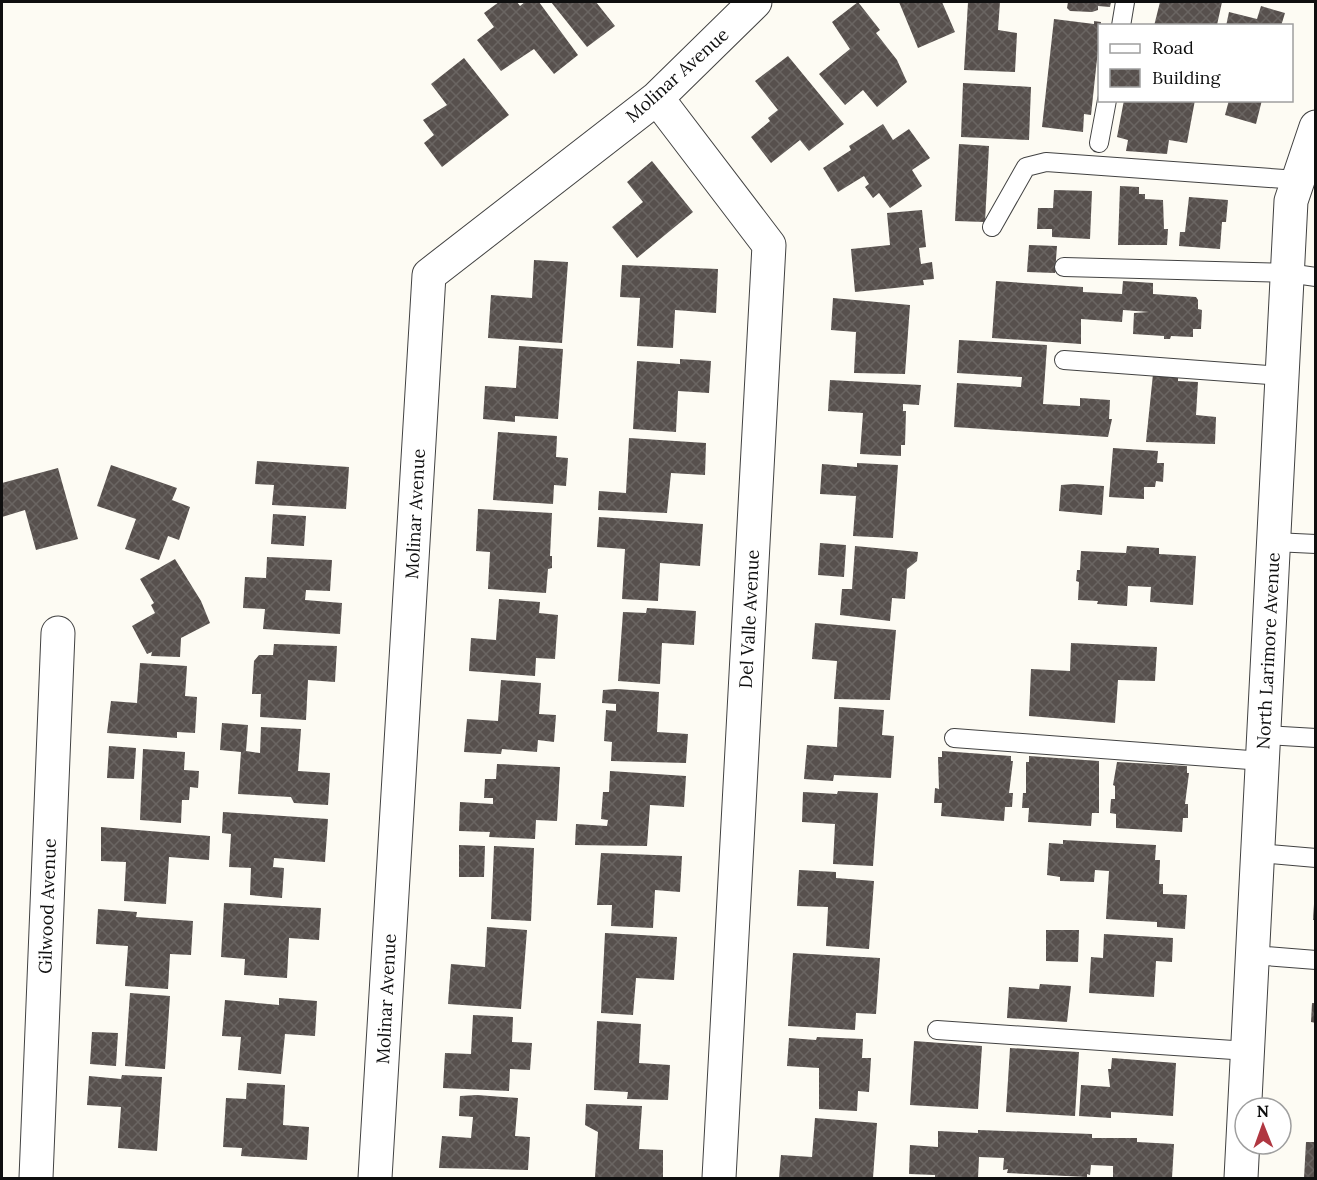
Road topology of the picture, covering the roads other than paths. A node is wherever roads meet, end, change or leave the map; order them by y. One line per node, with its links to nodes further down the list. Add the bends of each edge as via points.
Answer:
1 (755, 2): 4 (street, Molinar Avenue)
2 (1125, 2): 3 (lane)
3 (1121, 24)
4 (657, 98): 27 (street, Molinar Avenue, via 429,275); 28 (street, Del Valle Avenue, via 769,245)
5 (1107, 102): 7 (lane)
6 (1316, 127): 8 (street, North Larimore Avenue)
7 (1099, 142)
8 (1298, 180): 9 (lane, via 1046,162 1026,167); 11 (street, North Larimore Avenue, via 1291,201)
9 (992, 227)
10 (1064, 267): 11 (lane)
11 (1302, 275): 13 (street, North Larimore Avenue)
12 (1064, 360): 13 (lane)
13 (1282, 376): 14 (street, North Larimore Avenue)
14 (1274, 542): 15 (lane); 19 (street, North Larimore Avenue)
15 (1316, 544)
16 (58, 633): 26 (street, Gilwood Avenue)
17 (954, 738): 19 (lane)
18 (1316, 738): 19 (lane)
19 (1263, 748): 20 (street, North Larimore Avenue)
20 (1258, 853): 21 (lane); 22 (street, North Larimore Avenue)
21 (1316, 858)
22 (1253, 955): 23 (lane); 25 (street, North Larimore Avenue)
23 (1316, 960)
24 (937, 1030): 25 (lane)
25 (1248, 1051): 29 (street, North Larimore Avenue)
26 (36, 1179)
27 (375, 1179)
28 (719, 1179)
29 (1241, 1179)

